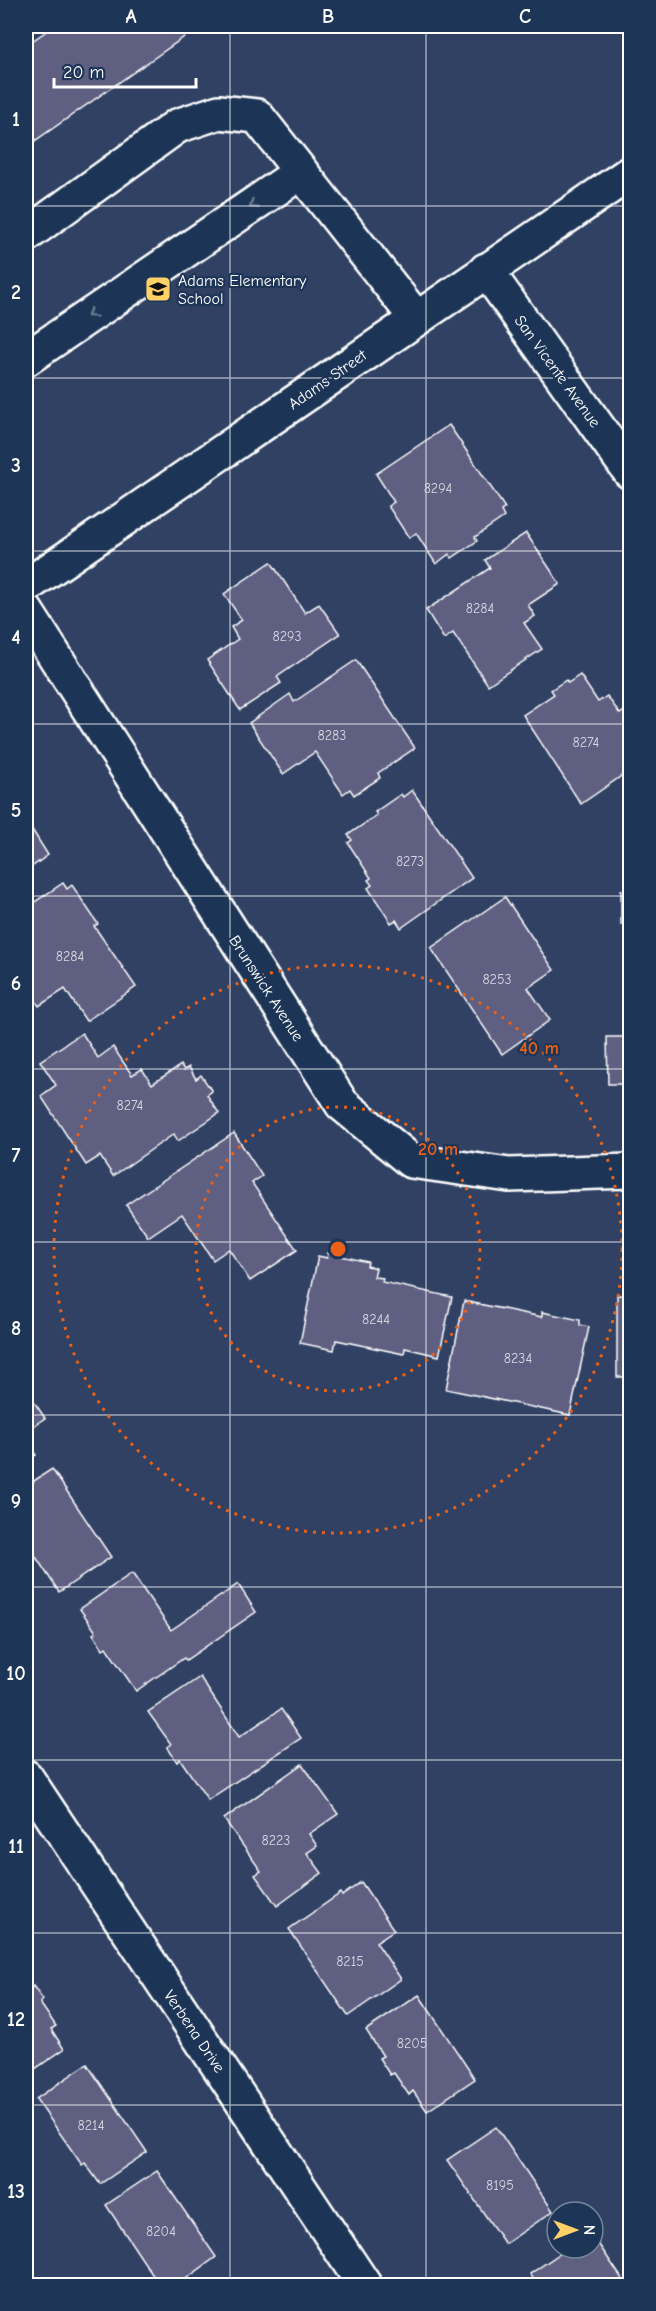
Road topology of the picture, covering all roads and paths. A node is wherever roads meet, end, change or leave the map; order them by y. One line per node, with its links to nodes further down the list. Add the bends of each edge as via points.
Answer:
1 (301, 172): 3 (street, via 257,116 219,112 177,126); 5 (street); 6 (street, one-way to 6)
2 (630, 173): 4 (street, Adams Street)
3 (26, 235)
4 (486, 270): 5 (street, Adams Street); 7 (street, San Vicente Avenue)
5 (416, 318): 8 (street, Adams Street)
6 (26, 359)
7 (630, 472)
8 (26, 586)
9 (26, 611): 10 (street, Brunswick Avenue, via 342,1104 411,1161 509,1175)
10 (630, 1172)
11 (26, 1777): 12 (street, Verbena Drive)
12 (365, 2286)

